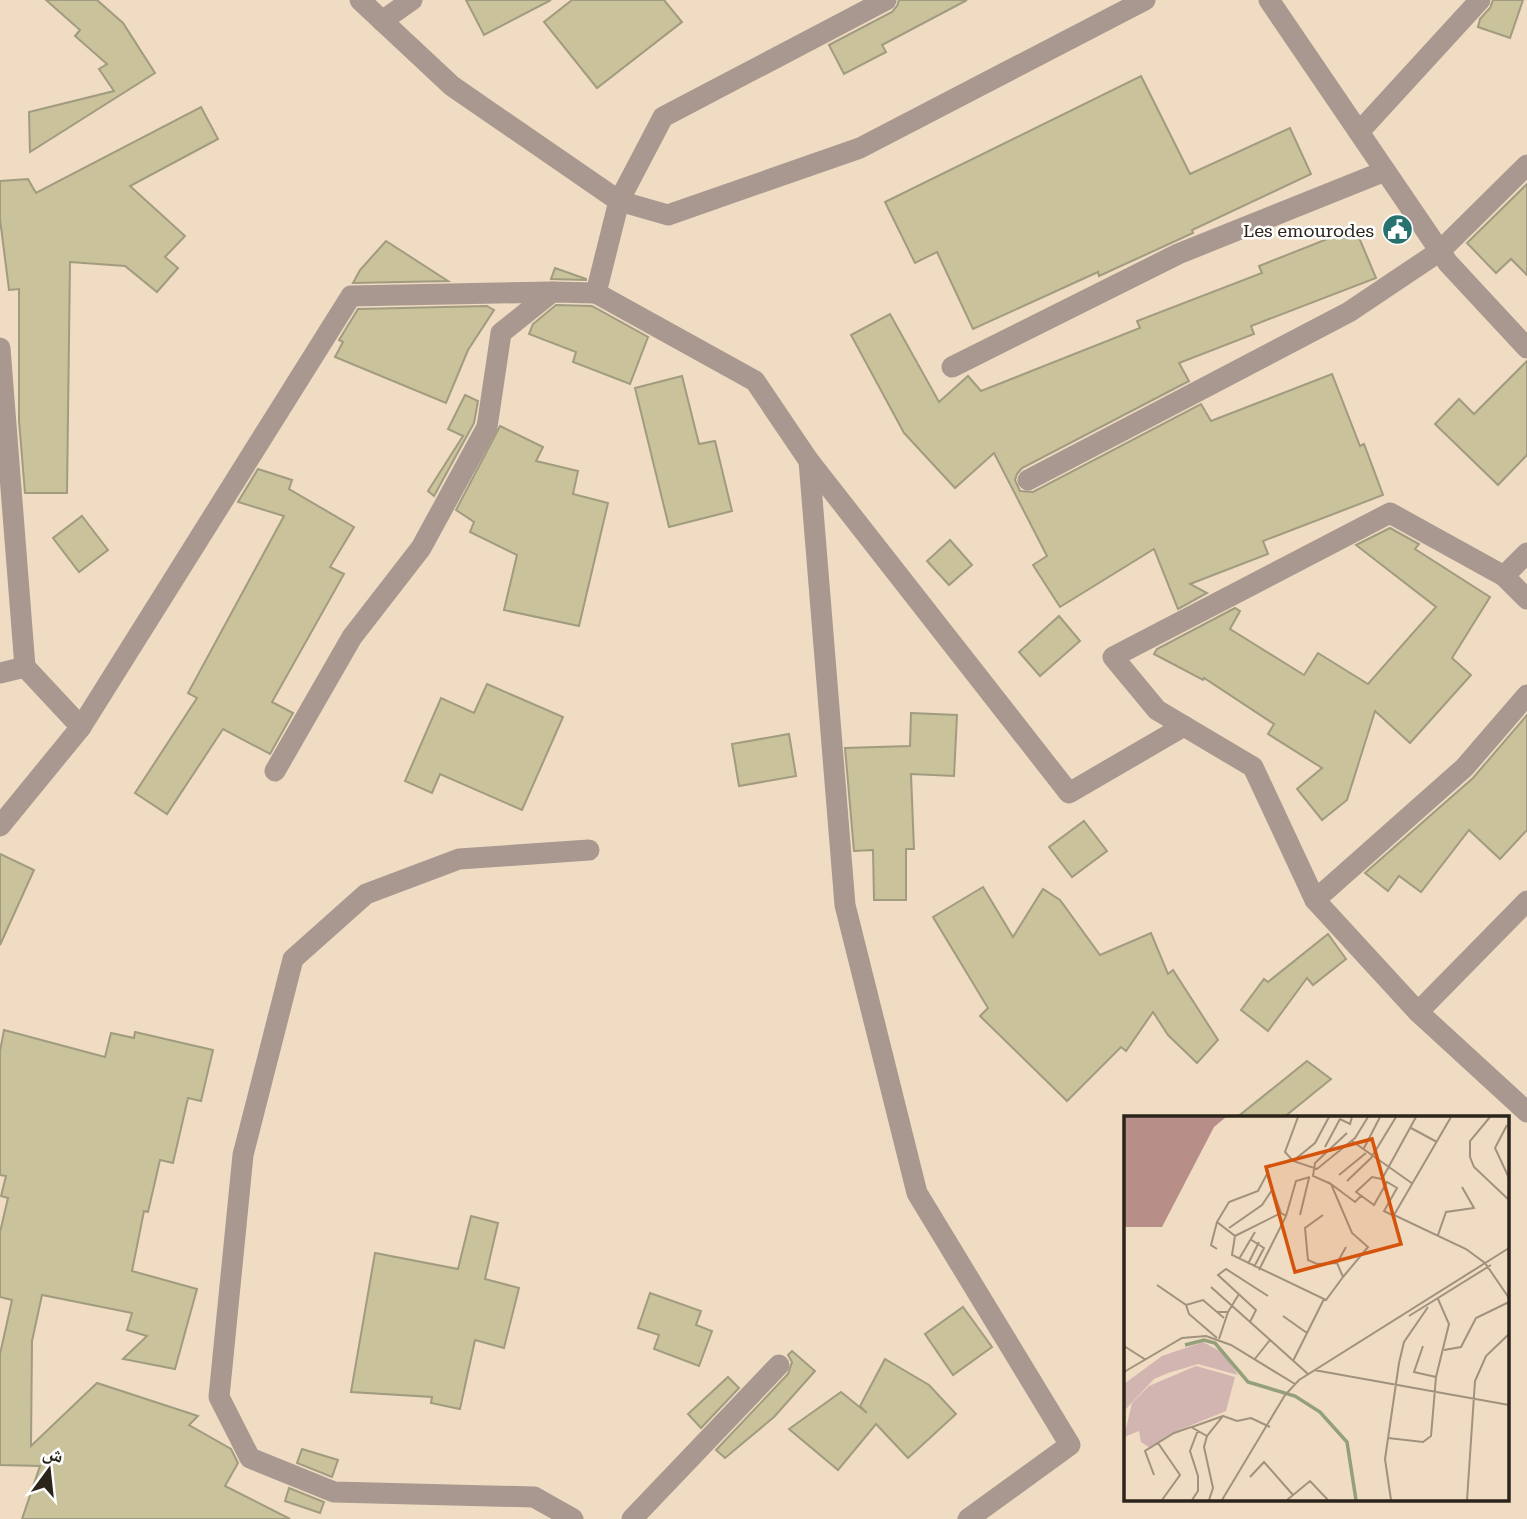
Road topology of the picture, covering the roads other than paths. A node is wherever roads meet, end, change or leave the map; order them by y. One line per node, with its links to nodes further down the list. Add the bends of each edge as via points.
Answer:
1 (360, 0): 7 (street)
2 (412, 0): 7 (street)
3 (886, 0): 11 (street, via 663,117)
4 (1145, 0): 11 (street, via 860,148 668,215)
5 (1269, 0): 8 (street)
6 (1480, 0): 8 (street)
7 (382, 21): 11 (street, via 452,86)
8 (1359, 132): 10 (street)
9 (1527, 165): 12 (street)
10 (1385, 171): 12 (street); 17 (street, via 1178,254)
11 (619, 201): 14 (street)
12 (1440, 251): 16 (street); 19 (street, via 1349,313)
13 (552, 292): 14 (street); 27 (street, via 351,296); 28 (street, via 501,333 486,427 421,548 352,637)
14 (596, 293): 18 (street, via 755,380)
15 (0, 348): 23 (street)
16 (1527, 348)
17 (952, 367)
18 (809, 461): 26 (street, via 1069,793); 38 (street, via 845,905 917,1193 1070,1445)
19 (1028, 480)
20 (1527, 553): 21 (street)
21 (1504, 576): 22 (street); 26 (street, via 1390,513 1112,657 1157,710)
22 (1527, 600)
23 (25, 667): 24 (street); 27 (street)
24 (0, 673)
25 (1527, 695): 31 (street, via 1464,768)
26 (1184, 726): 31 (street, via 1253,767)
27 (81, 727): 29 (street)
28 (275, 771)
29 (0, 826)
30 (589, 850): 36 (street, via 459,859 366,894 293,959 243,1155 219,1397 250,1458 334,1492 534,1497)
31 (1315, 900): 33 (street)
32 (1527, 901): 33 (street)
33 (1418, 1012): 34 (street)
34 (1527, 1112)
35 (779, 1365): 37 (street)
36 (573, 1519)
37 (632, 1519)
38 (968, 1519)

